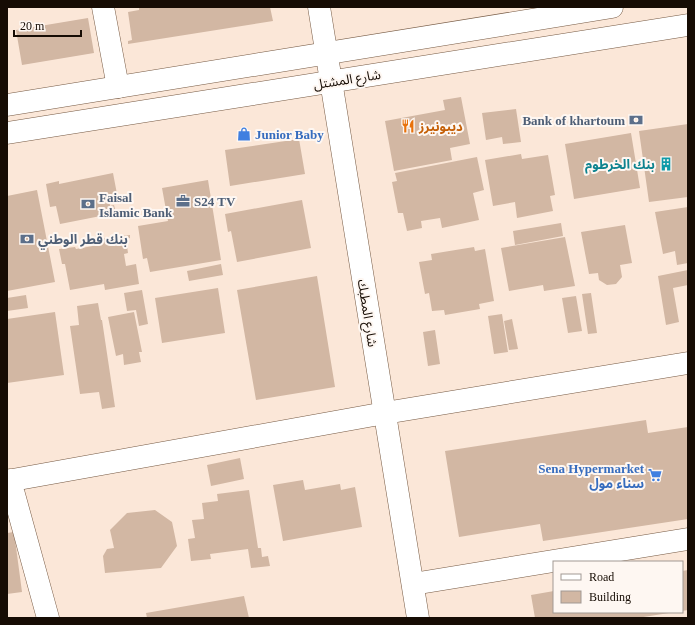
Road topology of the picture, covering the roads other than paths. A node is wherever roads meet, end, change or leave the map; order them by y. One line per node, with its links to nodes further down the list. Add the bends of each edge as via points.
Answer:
1 (103, 7): 7 (street)
2 (319, 7): 5 (street, شارع المطبك)
3 (612, 7): 5 (street)
4 (688, 25): 6 (street, شارع المشتل)
5 (326, 53): 6 (street, شارع المطبك); 7 (street)
6 (331, 81): 9 (street, شارع المشتل); 11 (street, شارع المطبك)
7 (118, 87): 8 (street)
8 (7, 105)
9 (7, 133)
10 (688, 363): 11 (street)
11 (385, 413): 12 (street); 16 (street, شارع المطبك)
12 (9, 480): 17 (street)
13 (688, 539): 15 (street)
14 (553, 561): 16 (street)
15 (554, 561)
16 (413, 584): 18 (street, شارع المطبك)
17 (48, 618)
18 (418, 618)

